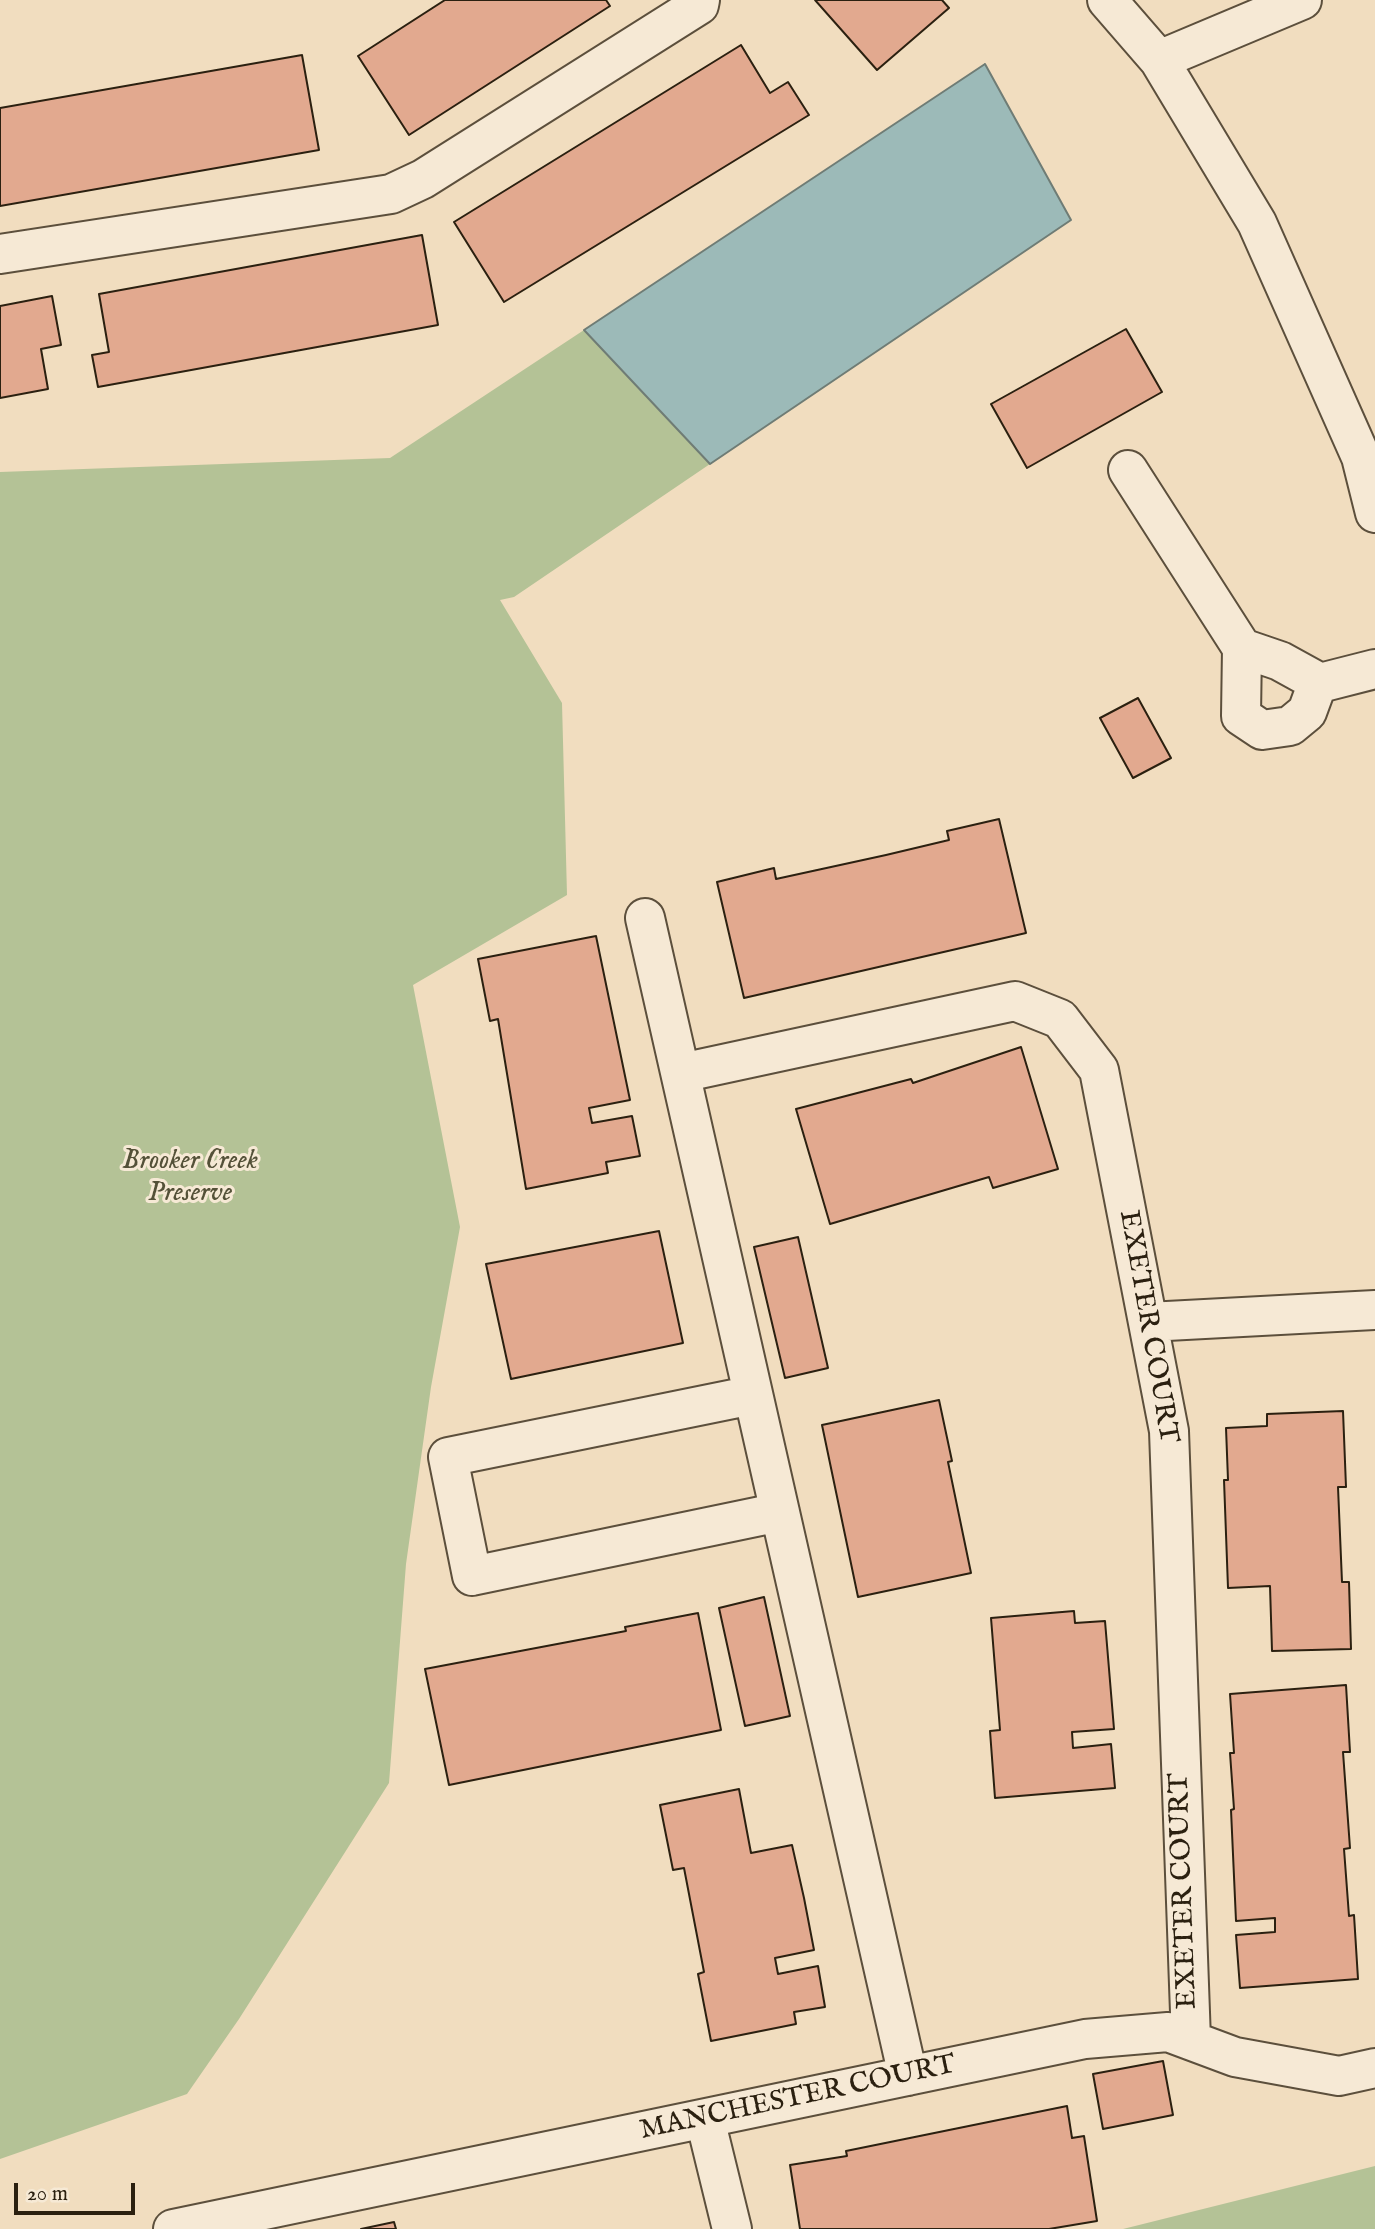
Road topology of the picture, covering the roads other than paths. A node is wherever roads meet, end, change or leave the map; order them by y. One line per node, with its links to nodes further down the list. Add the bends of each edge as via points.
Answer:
1 (700, 0): 5 (street, via 699,5 423,179 391,194)
2 (1107, 0): 4 (street)
3 (1302, 0): 4 (street)
4 (1159, 60): 7 (street, via 1257,223 1361,457)
5 (0, 254)
6 (1128, 470): 8 (street)
7 (1375, 513)
8 (1242, 648): 10 (street, via 1280,661); 10 (street, via 1241,716 1262,730 1290,726 1307,712)
9 (1375, 669): 10 (street)
10 (1318, 682)
11 (645, 918): 12 (street)
12 (681, 1073): 14 (street, EXETER COURT, via 1015,1001 1060,1018 1099,1070); 15 (street)
13 (1375, 1310): 14 (street)
14 (1148, 1322): 17 (street, EXETER COURT, via 1169,1431)
15 (753, 1395): 16 (street); 16 (street, via 448,1457 472,1576)
16 (780, 1512): 19 (street)
17 (1191, 2040): 18 (street, MANCHESTER COURT, via 1235,2057 1339,2077); 19 (street, MANCHESTER COURT, via 1168,2032 1085,2039)
18 (1375, 2068)
19 (908, 2076): 20 (street, MANCHESTER COURT)
20 (705, 2119): 21 (street, MANCHESTER COURT); 23 (street)
21 (221, 2224): 22 (street, MANCHESTER COURT)
22 (173, 2229)
23 (732, 2229)

